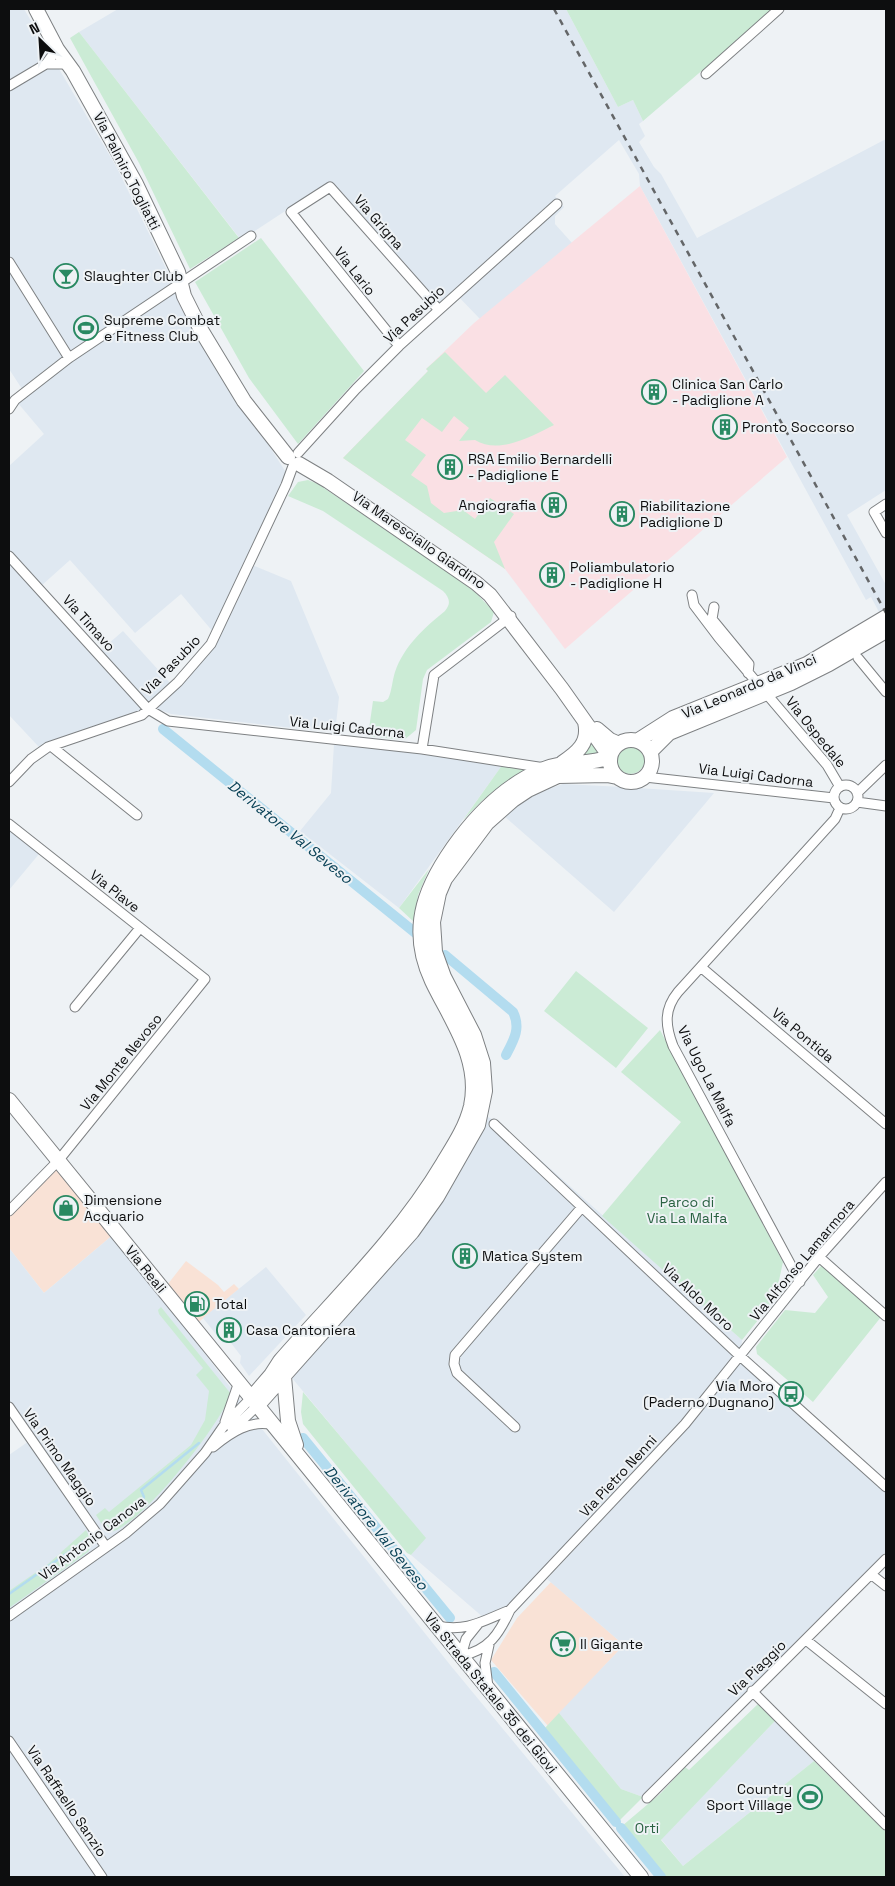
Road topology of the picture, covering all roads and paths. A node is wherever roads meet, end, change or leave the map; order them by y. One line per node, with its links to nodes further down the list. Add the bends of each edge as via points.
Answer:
1 (30, 9): 4 (main road, Via Palmiro Togliatti)
2 (36, 9): 4 (main road, Via Palmiro Togliatti)
3 (779, 9): 7 (street)
4 (57, 49): 5 (street); 6 (main road, Via Palmiro Togliatti)
5 (46, 64): 6 (street); 8 (street)
6 (66, 64): 13 (main road, Via Palmiro Togliatti, via 68,74 125,174)
7 (706, 74)
8 (9, 86)
9 (557, 204): 14 (street, Via Pasubio)
10 (292, 212): 14 (street, Via Grigna, via 330,187); 15 (street, Via Lario)
11 (251, 236): 13 (street)
12 (9, 262): 16 (street)
13 (181, 283): 16 (street); 18 (main road, Via Palmiro Togliatti, via 218,352)
14 (438, 309): 15 (street, Via Pasubio)
15 (399, 346): 18 (street, Via Pasubio, via 356,389)
16 (69, 358): 17 (street, via 15,400)
17 (9, 409)
18 (298, 461): 24 (main road, Via Maresciallo Giardino, via 476,583); 30 (street, Via Pasubio, via 212,644)
19 (886, 504): 20 (street, via 874,512)
20 (886, 533)
21 (9, 556): 30 (street, Via Timavo)
22 (692, 595): 27 (street, Via Ospedale, via 694,605)
23 (714, 607): 27 (street, Via Ospedale, via 712,619 748,664)
24 (511, 617): 31 (main road, Via Maresciallo Giardino); 33 (main road, Via Maresciallo Giardino, via 595,726); 35 (street, via 434,675)
25 (885, 622): 28 (main road, Via Leonardo da Vinci, via 829,664)
26 (858, 658): 29 (street)
27 (748, 673): 28 (street, Via Ospedale)
28 (762, 689): 32 (main road, Via Leonardo da Vinci, via 673,718); 36 (main road, Via Leonardo da Vinci, via 668,733); 44 (street, Via Ospedale, via 827,765)
29 (886, 692)
30 (148, 709): 34 (street, Via Pasubio, via 136,718); 35 (street, Via Luigi Cadorna, via 168,721)
31 (585, 722): 37 (main road, Via Maresciallo Giardino); 38 (main road, via 587,734 582,747)
32 (637, 741): 33 (main road); 36 (main road)
33 (619, 744): 37 (main road)
34 (51, 746): 43 (street, Via Pasubio, via 31,759); 49 (street)
35 (422, 749): 40 (street, Via Luigi Cadorna)
36 (650, 752): 41 (main road, via 651,767)
37 (610, 757): 38 (main road, via 589,763); 42 (main road)
38 (562, 763): 40 (main road)
39 (886, 766): 45 (street)
40 (545, 768): 68 (main road, via 506,790 478,815 435,874 423,904 421,937 427,970 463,1041 472,1067 471,1106 460,1135 403,1224 280,1361)
41 (645, 776): 42 (main road, via 633,782); 46 (street, Via Luigi Cadorna)
42 (617, 777): 66 (main road, via 590,774 558,776 528,790 487,823 446,879 439,893 433,922 435,952 474,1035 483,1063 485,1092 478,1124 425,1215)
43 (9, 782)
44 (840, 787): 45 (street, via 851,786); 46 (street)
45 (857, 797): 47 (street); 48 (street, via 849,809)
46 (834, 798): 48 (street)
47 (886, 806)
48 (840, 808): 52 (street, Via Ugo La Malfa, via 828,826)
49 (137, 815)
50 (9, 824): 51 (street, Via Piave)
51 (140, 928): 53 (street, Via Piave); 54 (street)
52 (702, 968): 57 (street, Via Pontida); 63 (street, Via Ugo La Malfa, via 672,998 666,1015 668,1032)
53 (204, 979): 58 (street, Via Monte Nevoso)
54 (76, 1006)
55 (9, 1100): 58 (main road, Via Reali)
56 (494, 1124): 60 (street, Via Aldo Moro)
57 (886, 1124)
58 (58, 1161): 61 (street, Via Monte Nevoso); 67 (main road, Via Reali)
59 (886, 1182): 62 (street, Via Alfonso Lamarmora)
60 (582, 1207): 65 (street, Via Aldo Moro); 72 (street, via 455,1355 456,1373)
61 (9, 1211)
62 (819, 1257): 63 (street, Via Alfonso Lamarmora); 64 (street)
63 (800, 1282): 65 (street, Via Alfonso Lamarmora)
64 (886, 1316)
65 (740, 1356): 76 (street, Via Aldo Moro); 81 (street, Via Pietro Nenni, via 646,1468)
66 (284, 1377): 68 (main road); 75 (main road, via 290,1433)
67 (239, 1382): 68 (main road, Via Reali); 71 (street, Via Antonio Canova)
68 (255, 1401): 70 (main road, Via Reali); 71 (street, Via Antonio Canova); 73 (street, Via Antonio Canova)
69 (9, 1407): 77 (street, Via Primo Maggio)
70 (274, 1425): 73 (street, Via Antonio Canova, via 248,1426); 75 (main road, Via Reali)
71 (223, 1427): 74 (street, Via Antonio Canova)
72 (515, 1427)
73 (222, 1439): 74 (street, Via Antonio Canova)
74 (205, 1454): 77 (street, Via Antonio Canova, via 160,1504)
75 (303, 1462): 84 (main road, Via Strada Statale 35 dei Giovi)
76 (886, 1487)
77 (106, 1547): 82 (street, Via Antonio Canova)
78 (886, 1558): 79 (street, Via Piaggio)
79 (872, 1575): 80 (street); 85 (street, Via Piaggio)
80 (886, 1586)
81 (510, 1610): 83 (street, Via Pietro Nenni); 86 (street, Via Pietro Nenni)
82 (9, 1616)
83 (478, 1624): 84 (street, Via Pietro Nenni, via 457,1629); 87 (street, via 466,1639)
84 (436, 1626): 87 (main road, Via Strada Statale 35 dei Giovi)
85 (806, 1640): 89 (street, Via Piaggio); 90 (street)
86 (489, 1645): 87 (street); 88 (street, Via Pietro Nenni, via 485,1663)
87 (461, 1656): 88 (main road, Via Strada Statale 35 dei Giovi)
88 (489, 1690): 95 (main road, Via Strada Statale 35 dei Giovi)
89 (752, 1691): 92 (street, Via Piaggio); 93 (street)
90 (886, 1704)
91 (9, 1741): 94 (street, Via Raffaello Sanzio)
92 (647, 1798)
93 (886, 1825)
94 (102, 1877)
95 (641, 1877)

